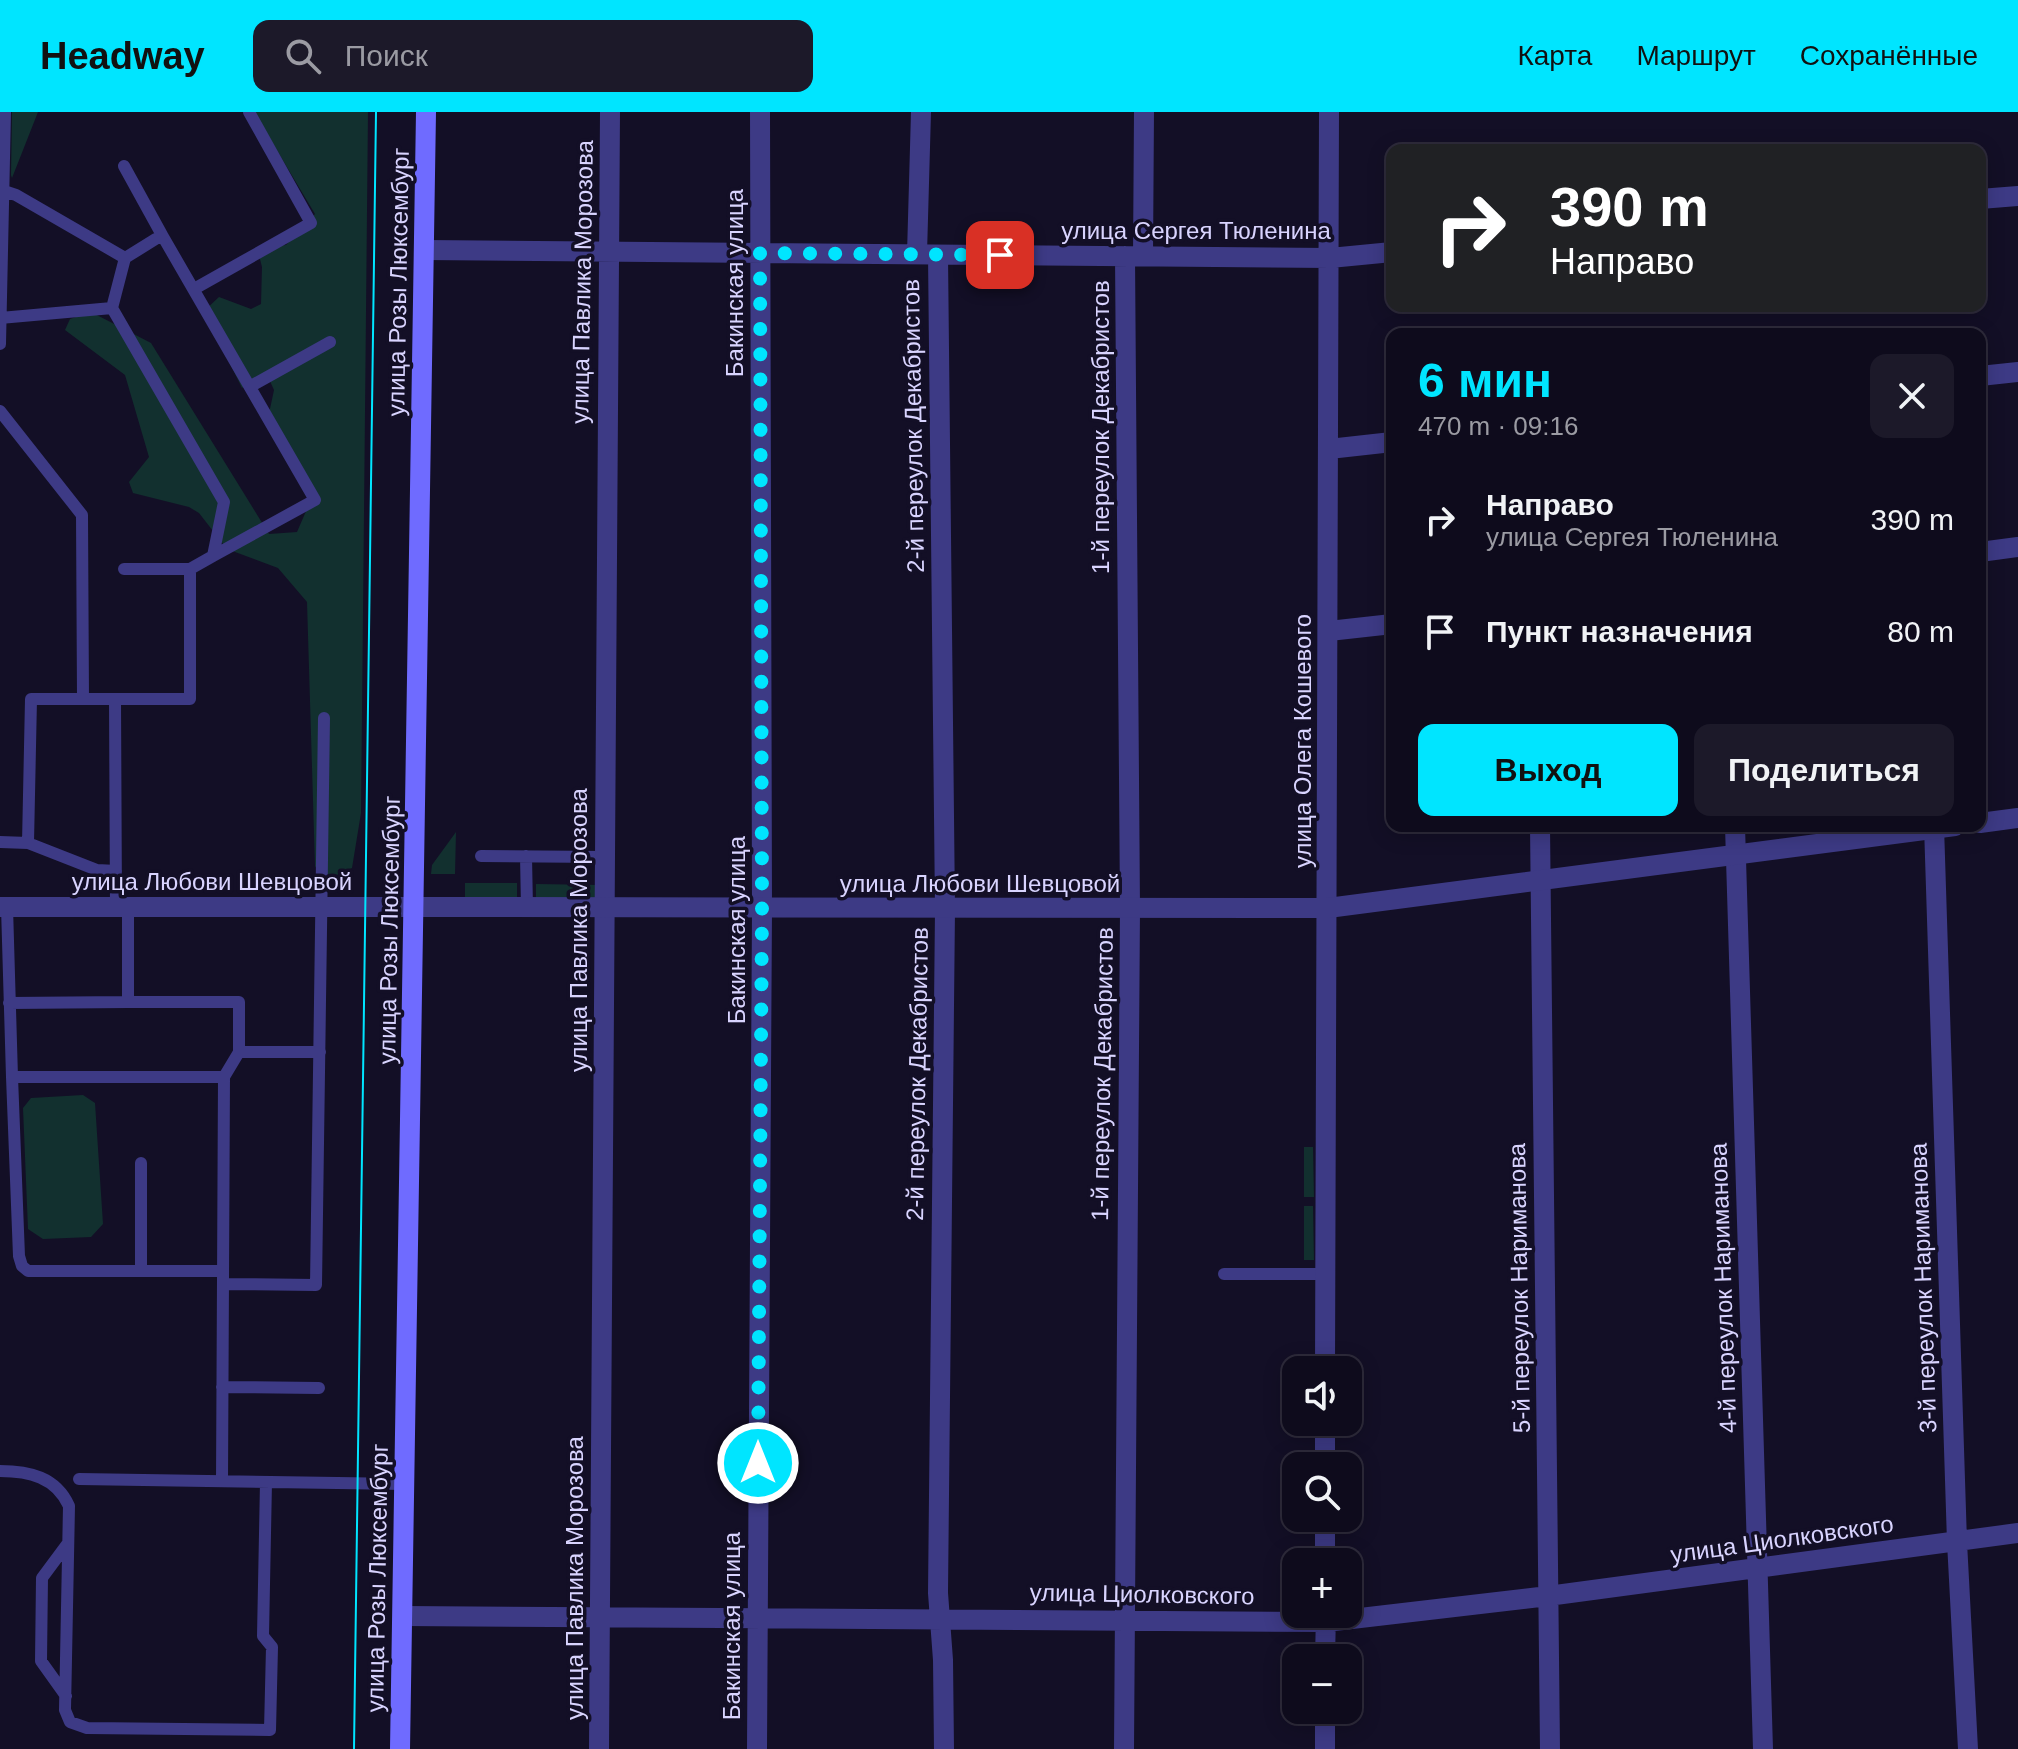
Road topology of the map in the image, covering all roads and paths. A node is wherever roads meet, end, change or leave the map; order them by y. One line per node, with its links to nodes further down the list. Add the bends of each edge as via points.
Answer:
1 (5, 112): 10 (lane)
2 (249, 112): 22 (lane, via 311,223)
3 (426, 112): 14 (main road, улица Розы Люксембург)
4 (610, 112): 15 (street, улица Павлика Морозова)
5 (760, 112): 16 (street, Бакинская улица)
6 (921, 112): 18 (street, 2-й переулок Декабристов)
7 (1144, 112): 19 (street, 1-й переулок Декабристов)
8 (1329, 112): 21 (street, улица Олега Кошевого)
9 (124, 166): 13 (lane)
10 (2, 182): 20 (lane); 24 (lane)
11 (2018, 196): 12 (street)
12 (1986, 199)
13 (162, 235): 20 (lane); 22 (lane)
14 (424, 250): 15 (street, улица Сергея Тюленина); 60 (main road, улица Розы Люксембург)
15 (607, 252): 16 (street, улица Сергея Тюленина); 54 (street, улица Павлика Морозова)
16 (760, 253): 18 (street, улица Сергея Тюленина); 63 (street, Бакинская улица)
17 (1386, 253): 21 (street, улица Сергея Тюленина)
18 (927, 254): 19 (street, улица Сергея Тюленина); 65 (street, 2-й переулок Декабристов)
19 (1134, 256): 21 (street, улица Сергея Тюленина); 66 (street, 1-й переулок Декабристов)
20 (125, 258): 23 (lane)
21 (1330, 258): 32 (street, улица Олега Кошевого)
22 (194, 289): 29 (lane)
23 (112, 308): 24 (lane); 35 (lane, via 224,502)
24 (0, 318): 26 (lane)
25 (330, 342): 29 (lane)
26 (0, 344)
27 (2018, 372): 28 (street)
28 (1986, 375)
29 (251, 386): 35 (lane, via 315,500)
30 (0, 411): 40 (lane, via 82,515)
31 (1386, 443): 32 (street)
32 (1329, 449): 39 (street, улица Олега Кошевого)
33 (2018, 547): 34 (street)
34 (1986, 551)
35 (213, 556): 37 (lane)
36 (124, 569): 37 (lane)
37 (190, 569): 41 (lane, via 190,699)
38 (1386, 625): 39 (street)
39 (1329, 631): 64 (street, улица Олега Кошевого)
40 (83, 699): 41 (lane); 50 (lane, via 31,699)
41 (115, 699): 55 (lane)
42 (324, 718): 59 (lane)
43 (2018, 818): 44 (street)
44 (1986, 822)
45 (1540, 832): 56 (street, 5-й переулок Нариманова)
46 (1735, 832): 51 (street, 4-й переулок Нариманова)
47 (1903, 832): 51 (street, улица Любови Шевцовой)
48 (1941, 832): 88 (street, 3-й переулок Нариманова)
49 (0, 842): 50 (lane)
50 (28, 843): 55 (lane, via 97,870)
51 (1736, 854): 56 (street, улица Любови Шевцовой); 89 (street, 4-й переулок Нариманова)
52 (481, 856): 53 (lane)
53 (526, 856): 54 (lane); 61 (lane)
54 (605, 857): 62 (street, улица Павлика Морозова)
55 (116, 871): 58 (lane)
56 (1541, 880): 64 (street, улица Любови Шевцовой); 90 (street, 5-й переулок Нариманова)
57 (3, 907): 58 (street, улица Любови Шевцовой); 68 (lane)
58 (122, 907): 59 (street, улица Любови Шевцовой); 67 (lane)
59 (322, 907): 60 (street, улица Любови Шевцовой); 70 (lane)
60 (415, 907): 61 (street, улица Любови Шевцовой); 85 (main road, улица Розы Люксембург)
61 (527, 908): 62 (street, улица Любови Шевцовой)
62 (605, 908): 63 (street, улица Любови Шевцовой); 93 (street, улица Павлика Морозова)
63 (762, 908): 65 (street, улица Любови Шевцовой); 96 (street, Бакинская улица)
64 (1328, 908): 66 (street, улица Любови Шевцовой); 76 (street, улица Олега Кошевого)
65 (945, 909): 66 (street, улица Любови Шевцовой); 97 (street, 2-й переулок Декабристов)
66 (1130, 909): 99 (street, 1-й переулок Декабристов)
67 (128, 1002): 68 (lane); 69 (lane, via 239,1002)
68 (9, 1003): 71 (lane)
69 (239, 1052): 70 (lane); 72 (lane)
70 (320, 1052): 77 (lane, via 316,1285)
71 (12, 1077): 72 (lane); 74 (lane, via 22,1266 28,1271)
72 (224, 1077): 77 (lane)
73 (141, 1163): 74 (lane)
74 (141, 1271): 77 (lane)
75 (1224, 1274): 76 (lane)
76 (1325, 1274): 78 (street, улица Олега Кошевого)
77 (223, 1277): 79 (lane)
78 (1325, 1356)
79 (222, 1387): 80 (lane); 83 (lane)
80 (319, 1388)
81 (0, 1471): 87 (lane, via 38,1475 65,1498)
82 (79, 1479): 83 (lane)
83 (222, 1481): 84 (lane)
84 (266, 1482): 85 (lane); 100 (lane, via 263,1636 272,1647 270,1730 87,1728 67,1716)
85 (404, 1484): 92 (main road, улица Розы Люксембург)
86 (2018, 1533): 88 (street, улица Циолковского)
87 (68, 1542): 95 (lane, via 42,1578); 98 (lane)
88 (1957, 1542): 89 (street, улица Циолковского); 110 (street, 3-й переулок Нариманова)
89 (1758, 1568): 90 (street, улица Циолковского); 109 (street, 4-й переулок Нариманова)
90 (1548, 1596): 91 (street, улица Циолковского); 108 (street, 5-й переулок Нариманова)
91 (1362, 1614)
92 (403, 1616): 93 (street, улица Циолковского); 102 (main road, улица Розы Люксембург)
93 (600, 1617): 96 (street, улица Циолковского); 103 (street, улица Павлика Морозова)
94 (1282, 1618): 99 (street, улица Циолковского)
95 (42, 1619): 98 (lane); 100 (lane, via 41,1661)
96 (757, 1619): 97 (street, улица Циолковского); 104 (street, Бакинская улица)
97 (940, 1619): 99 (street, улица Циолковского); 105 (street, 2-й переулок Декабристов)
98 (67, 1620): 100 (lane)
99 (1123, 1620): 106 (street, 1-й переулок Декабристов)
100 (66, 1696)
101 (1325, 1724): 107 (street)
102 (400, 1749)
103 (599, 1749)
104 (757, 1749)
105 (944, 1749)
106 (1124, 1749)
107 (1325, 1749)
108 (1550, 1749)
109 (1763, 1749)
110 (1968, 1749)

